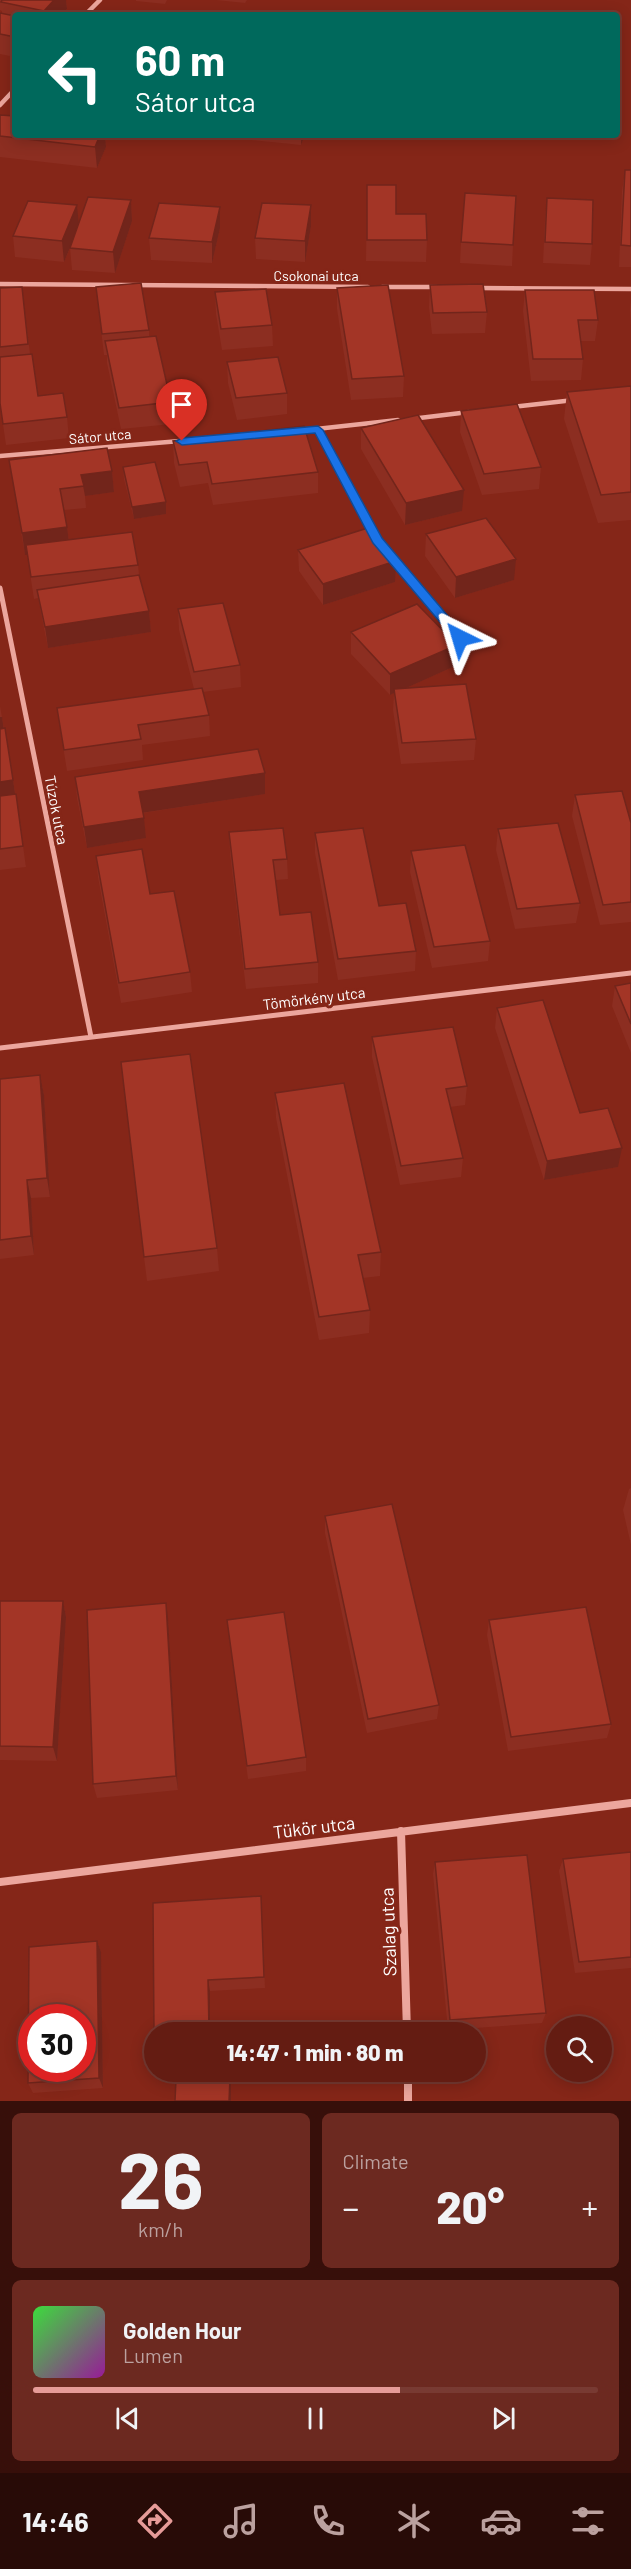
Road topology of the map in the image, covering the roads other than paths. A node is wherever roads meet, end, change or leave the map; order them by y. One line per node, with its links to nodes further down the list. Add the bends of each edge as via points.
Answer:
1 (100, 0): 2 (street)
2 (89, 12)
3 (12, 92): 4 (street)
4 (0, 105)
5 (0, 284): 6 (street, Csokonai utca)
6 (441, 287)
7 (476, 288): 8 (street)
8 (631, 289)
9 (585, 399): 10 (street)
10 (504, 408)
11 (480, 411): 12 (street)
12 (318, 430): 13 (street); 16 (street)
13 (294, 432)
14 (188, 441): 15 (street, Sátor utca)
15 (0, 456)
16 (377, 540)
17 (385, 549): 19 (street)
18 (0, 588): 21 (street, Túzok utca)
19 (460, 638)
20 (631, 973): 21 (street, Tömörkény utca)
21 (91, 1037): 22 (street, Tömörkény utca)
22 (0, 1048)
23 (631, 1803): 24 (street, Tükör utca)
24 (401, 1831): 25 (street, Tükör utca); 26 (street, Szalag utca)
25 (0, 1882)
26 (407, 2022)
27 (408, 2082): 28 (street)
28 (408, 2101)

